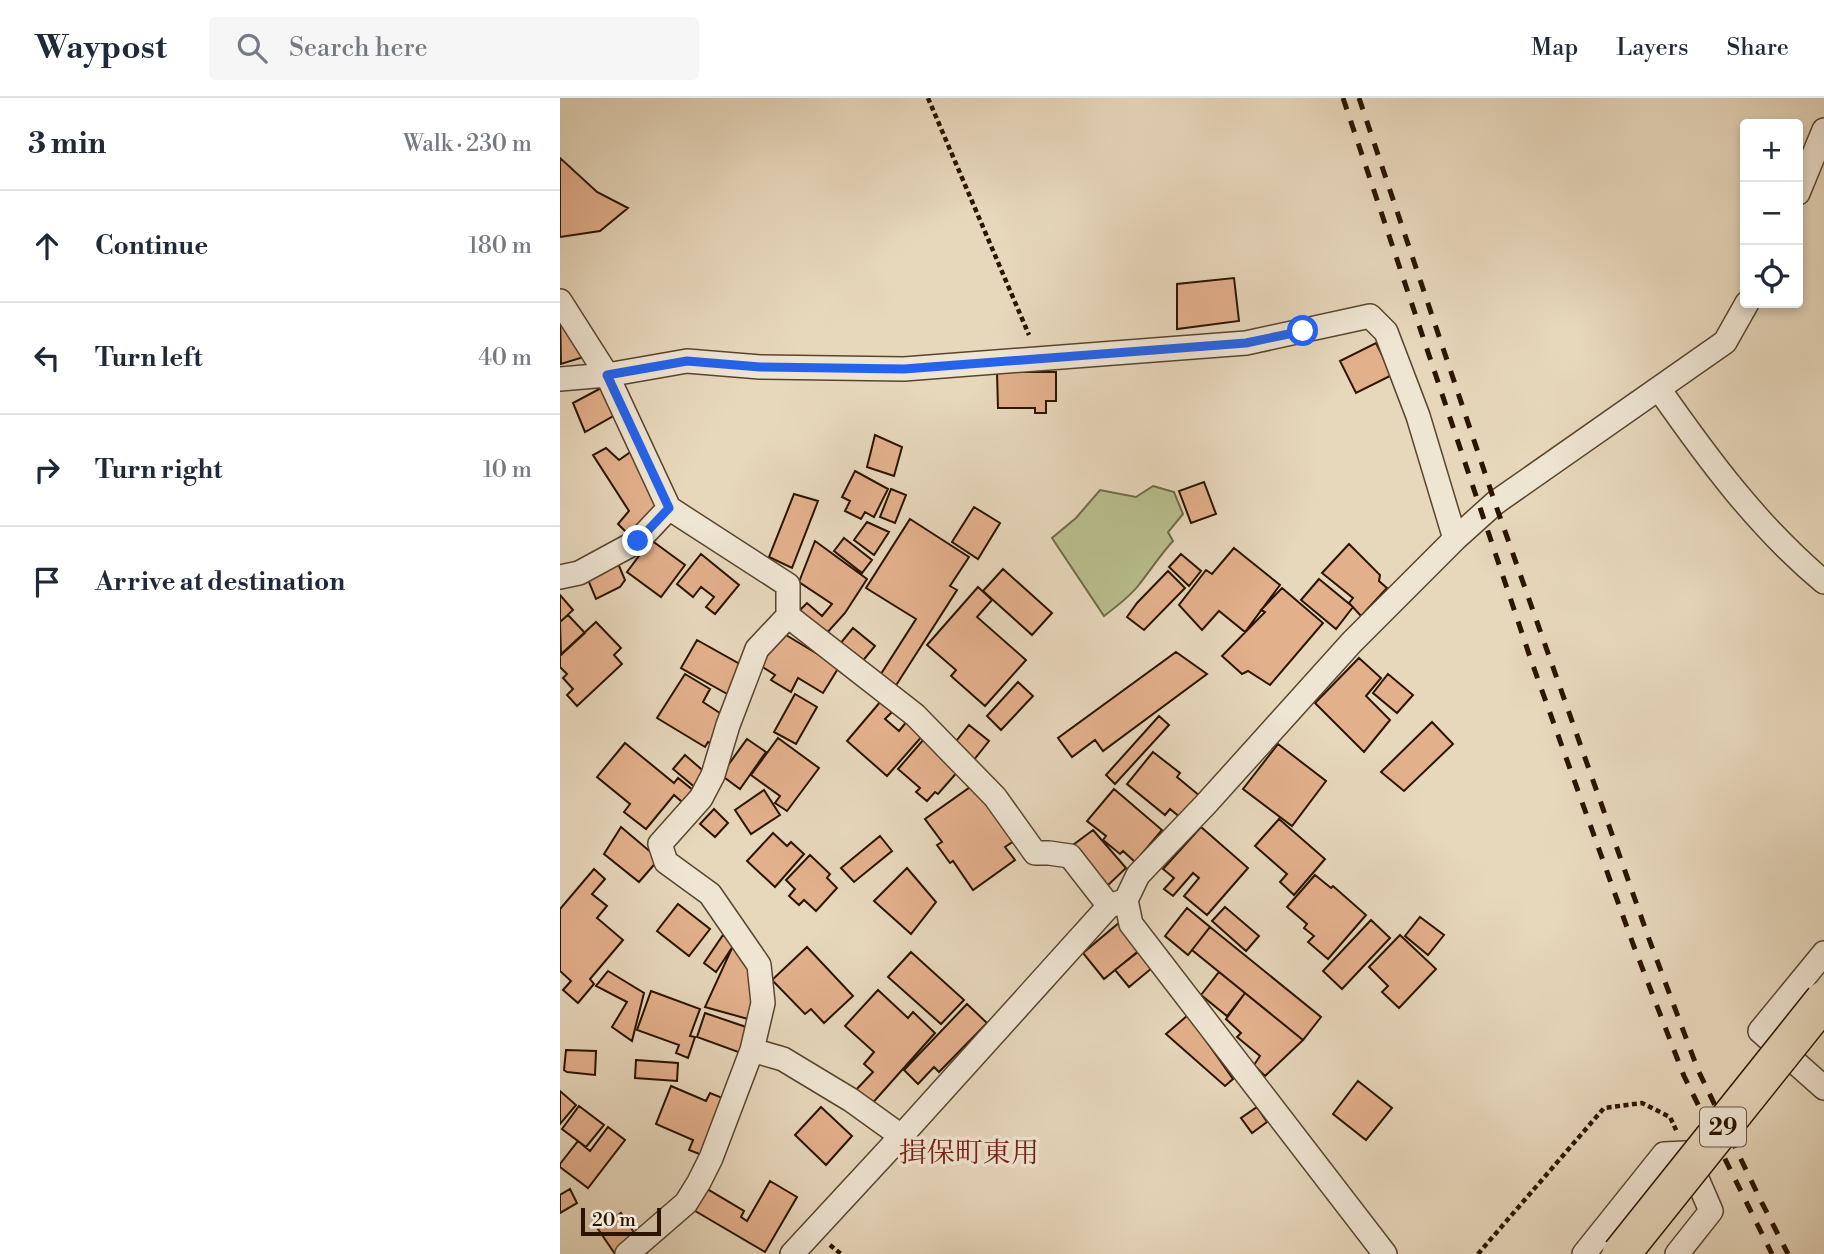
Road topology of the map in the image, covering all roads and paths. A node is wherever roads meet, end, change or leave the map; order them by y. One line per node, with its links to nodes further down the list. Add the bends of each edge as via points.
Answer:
1 (928, 98): 6 (path)
2 (1824, 130): 3 (street)
3 (1803, 182)
4 (560, 301): 7 (street)
5 (1744, 308): 9 (street, via 1726,342)
6 (1039, 358): 7 (street, via 904,369 687,361); 11 (street, via 1246,343 1370,316 1385,332 1418,416)
7 (607, 375): 8 (street); 10 (street)
8 (560, 379)
9 (1659, 389): 11 (street, via 1495,503); 13 (street, via 1738,496)
10 (669, 508): 12 (street, via 638,541 579,573); 14 (street, via 788,585)
11 (1455, 540): 15 (street, via 1352,642 1138,875)
12 (560, 577)
13 (1824, 582)
14 (788, 616): 15 (street, via 915,715 995,797 1035,853 1070,856); 18 (street, via 757,649 701,798 660,844 666,862 710,894 759,965 763,1003)
15 (1118, 903): 20 (street); 24 (street)
16 (1824, 953): 19 (street, via 1760,1031)
17 (1824, 1000): 27 (main road, 29, bridge)
18 (752, 1050): 20 (street, via 783,1059); 22 (street, via 699,1182 686,1203)
19 (1823, 1085)
20 (901, 1136): 23 (street)
21 (1686, 1153): 25 (path, via 1670,1117 1642,1103 1604,1108); 26 (street, via 1664,1154); 28 (street, via 1711,1211)
22 (627, 1254)
23 (792, 1254)
24 (1385, 1254)
25 (1478, 1254)
26 (1584, 1254)
27 (1621, 1254)
28 (1677, 1254)

